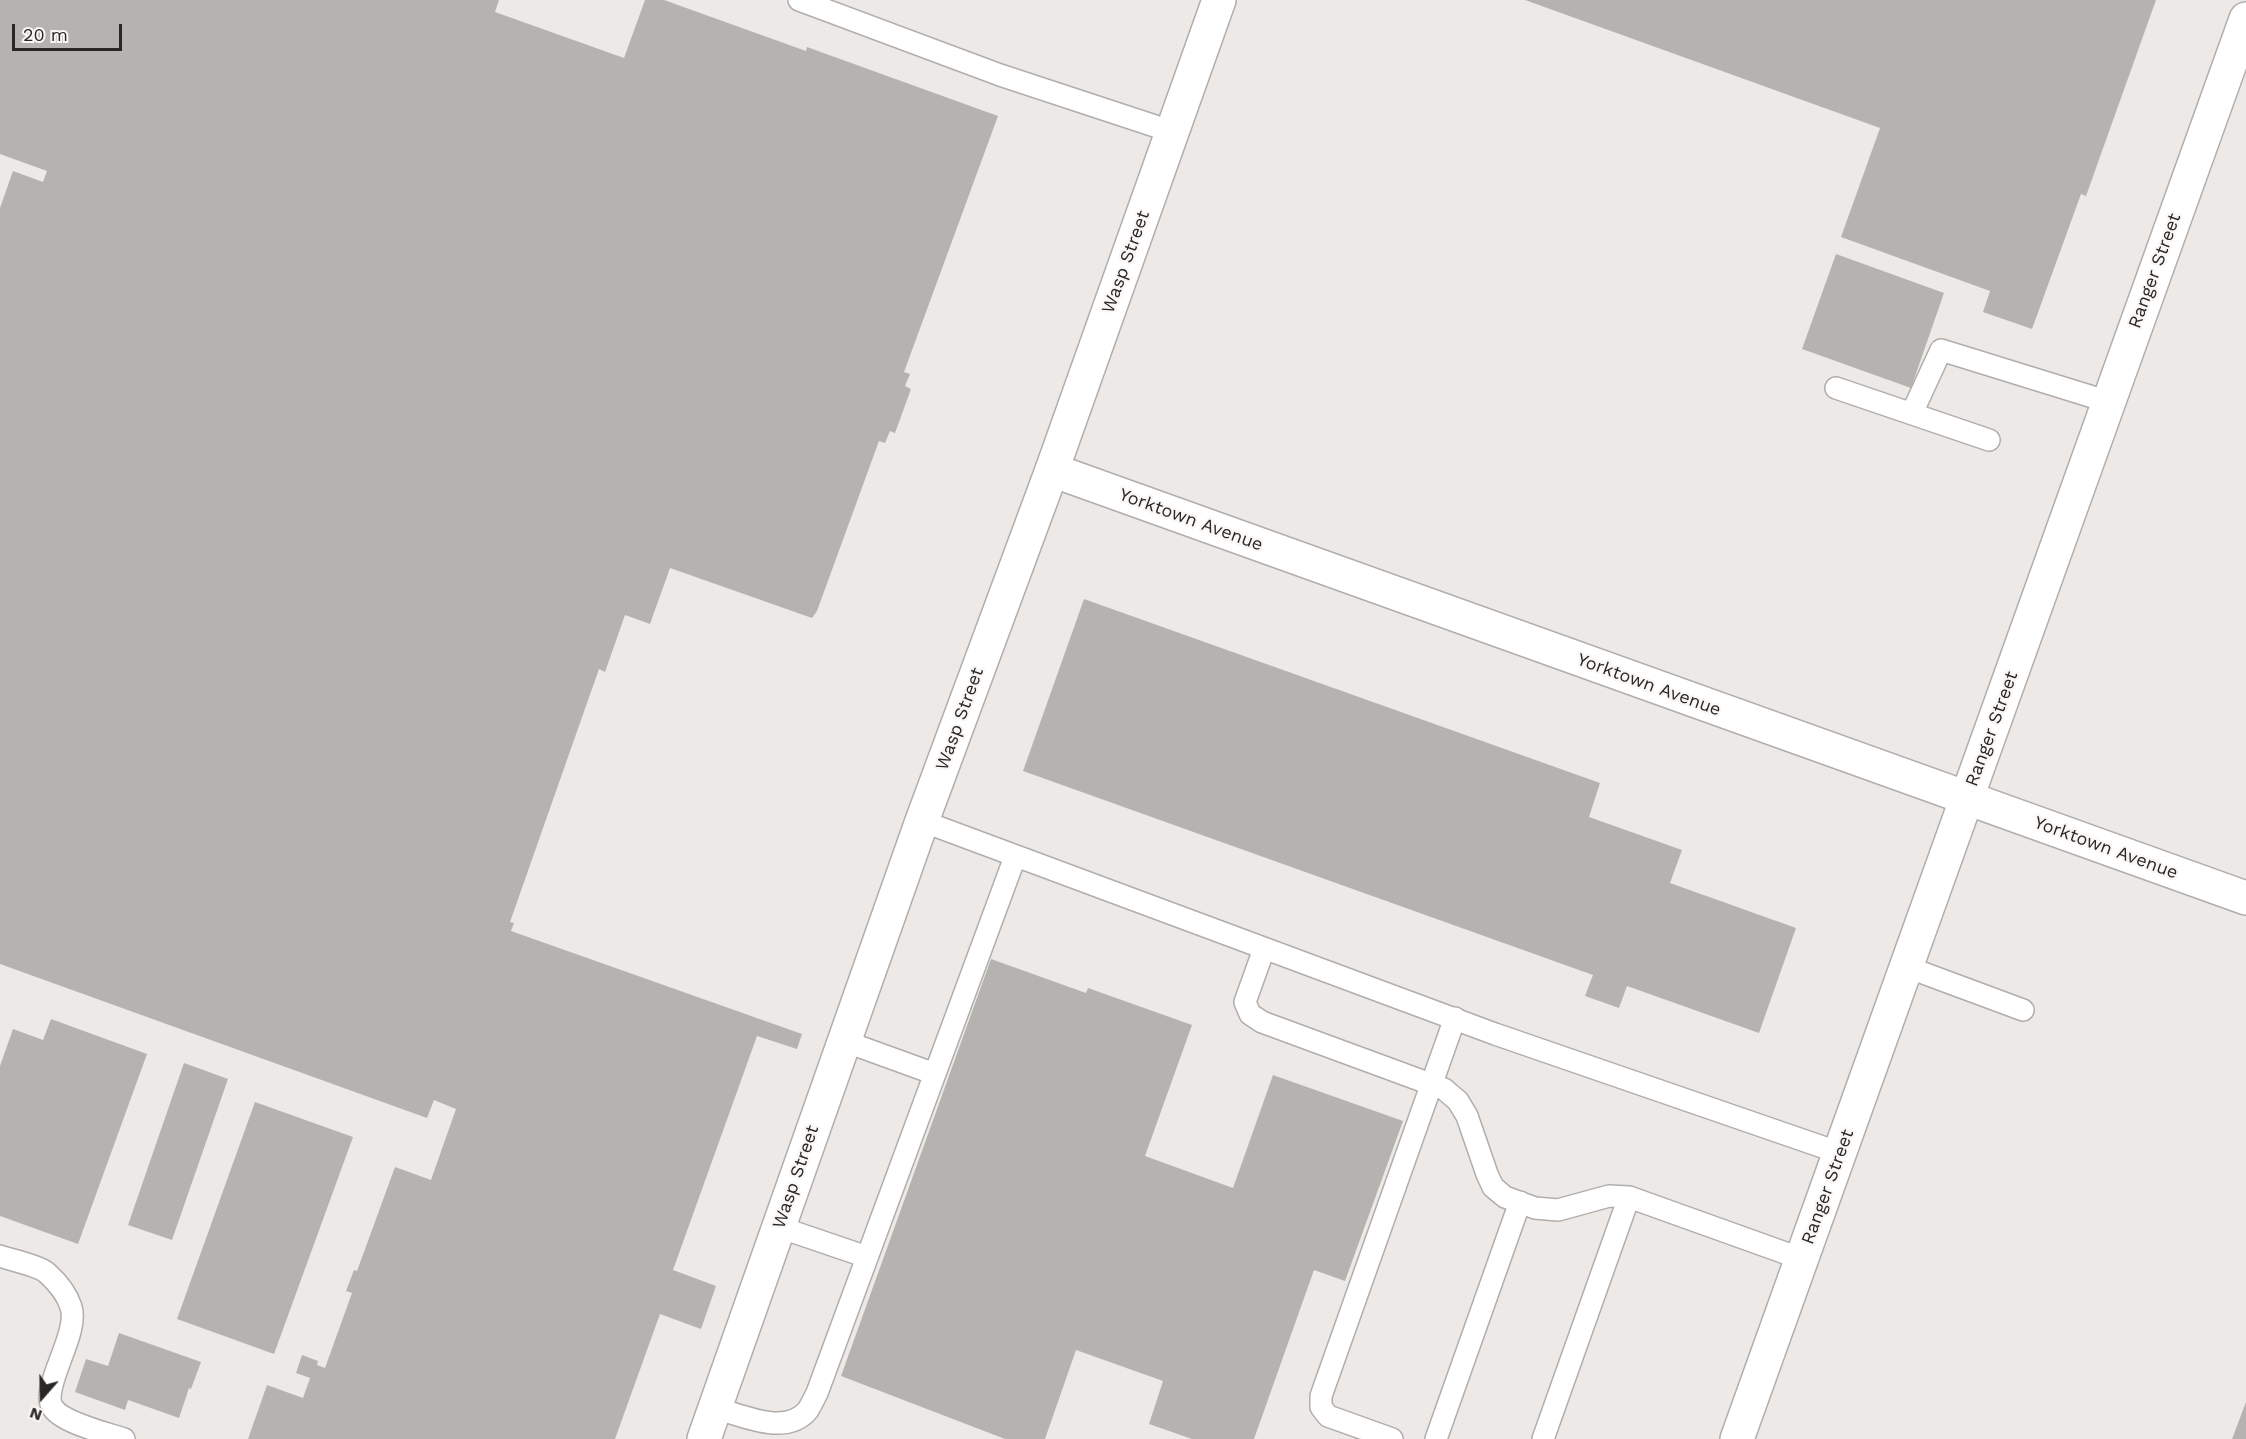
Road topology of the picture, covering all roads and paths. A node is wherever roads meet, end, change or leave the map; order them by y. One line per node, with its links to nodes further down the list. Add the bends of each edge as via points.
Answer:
1 (799, 0): 4 (lane, via 1000,75)
2 (1219, 0): 4 (street, Wasp Street)
3 (2246, 19): 6 (street, Ranger Street)
4 (1173, 132): 9 (street, Wasp Street)
5 (1836, 388): 7 (lane)
6 (2109, 402): 7 (lane, via 1941,350); 10 (street, Ranger Street)
7 (1912, 413): 8 (lane)
8 (1989, 440)
9 (1052, 470): 10 (street, Yorktown Avenue); 11 (street, Wasp Street)
10 (1967, 799): 13 (street, Yorktown Avenue); 15 (street, Ranger Street)
11 (922, 821): 12 (lane); 18 (street, Wasp Street)
12 (1015, 857): 14 (lane); 19 (lane)
13 (2246, 898)
14 (1264, 949): 17 (lane); 20 (lane, via 1245,1002 1250,1014 1262,1022)
15 (1907, 967): 16 (lane); 21 (street, Ranger Street)
16 (2023, 1010)
17 (1455, 1018): 20 (lane); 21 (lane)
18 (844, 1041): 19 (lane); 24 (street, Wasp Street)
19 (935, 1074): 26 (lane)
20 (1432, 1084): 23 (lane, via 1458,1101 1467,1116 1493,1187); 31 (lane, via 1321,1396 1321,1407 1329,1416)
21 (1840, 1153): 27 (street, Ranger Street)
22 (1629, 1197): 23 (lane, via 1609,1196 1558,1210); 27 (lane); 33 (lane)
23 (1520, 1202): 32 (lane)
24 (778, 1227): 26 (lane); 28 (street, Wasp Street)
25 (0, 1256): 29 (lane, via 46,1272 72,1308 73,1324 49,1396 52,1408 67,1419)
26 (867, 1257): 28 (lane, via 807,1411 794,1420 776,1424)
27 (1802, 1259): 34 (street, Ranger Street)
28 (715, 1408): 30 (street, Wasp Street)
29 (124, 1439)
30 (704, 1439)
31 (1392, 1439)
32 (1436, 1439)
33 (1543, 1439)
34 (1737, 1439)

